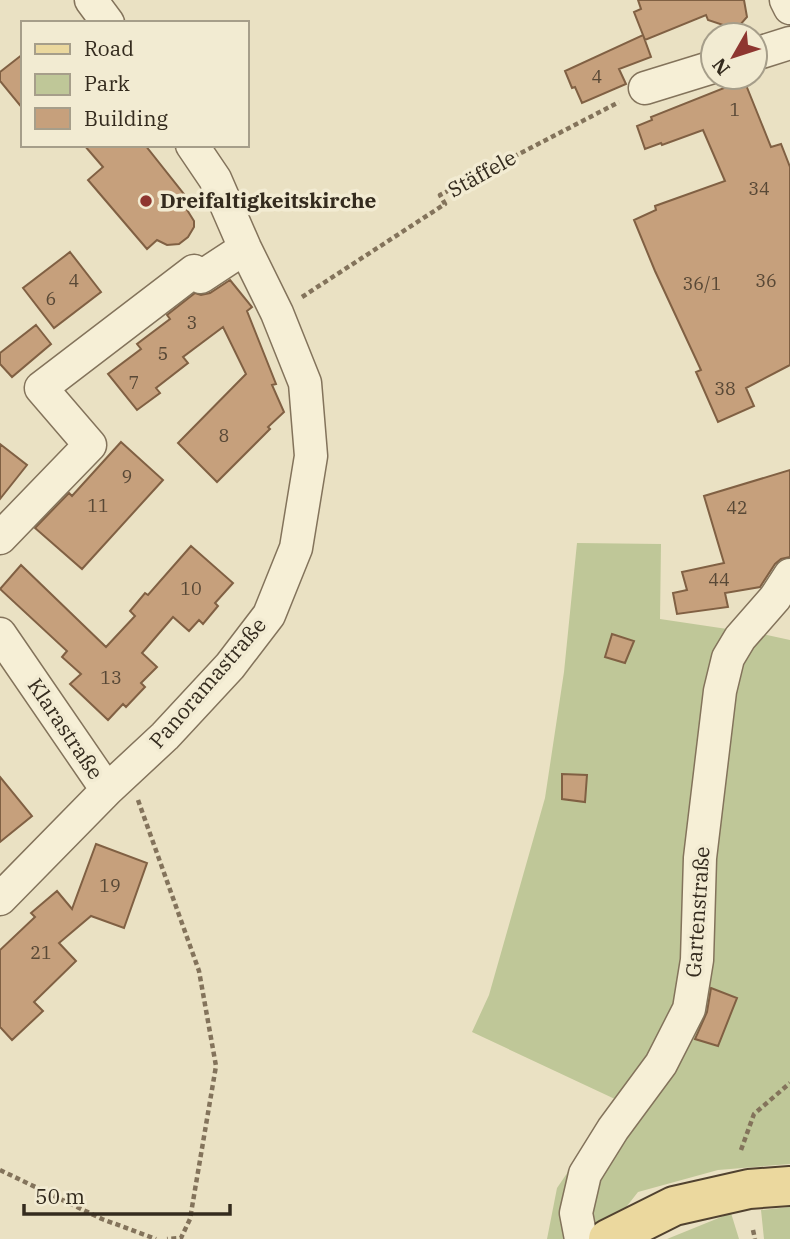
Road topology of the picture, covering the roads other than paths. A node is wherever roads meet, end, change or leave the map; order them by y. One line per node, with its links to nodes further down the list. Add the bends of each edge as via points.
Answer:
1 (91, 0): 4 (street)
2 (786, 0): 3 (street)
3 (790, 8)
4 (107, 21)
5 (790, 43): 6 (street)
6 (769, 50)
7 (699, 71): 8 (street)
8 (645, 88)
9 (193, 147): 10 (street, Panoramastraße, via 215,179)
10 (245, 248): 11 (street, via 201,277 194,271 41,388 90,445); 14 (street, Panoramastraße, via 305,383 311,456 296,548 269,615 230,666)
11 (0, 538)
12 (790, 575): 17 (street, Gartenstraße, via 740,638 728,658 720,691 700,858 697,960 690,1009 661,1064 585,1174 576,1213)
13 (0, 634): 14 (street, Klarastraße)
14 (117, 781): 15 (street, Panoramastraße)
15 (0, 899)
16 (790, 1186): 18 (main road, via 749,1189 674,1206)
17 (580, 1239)
18 (608, 1239)

